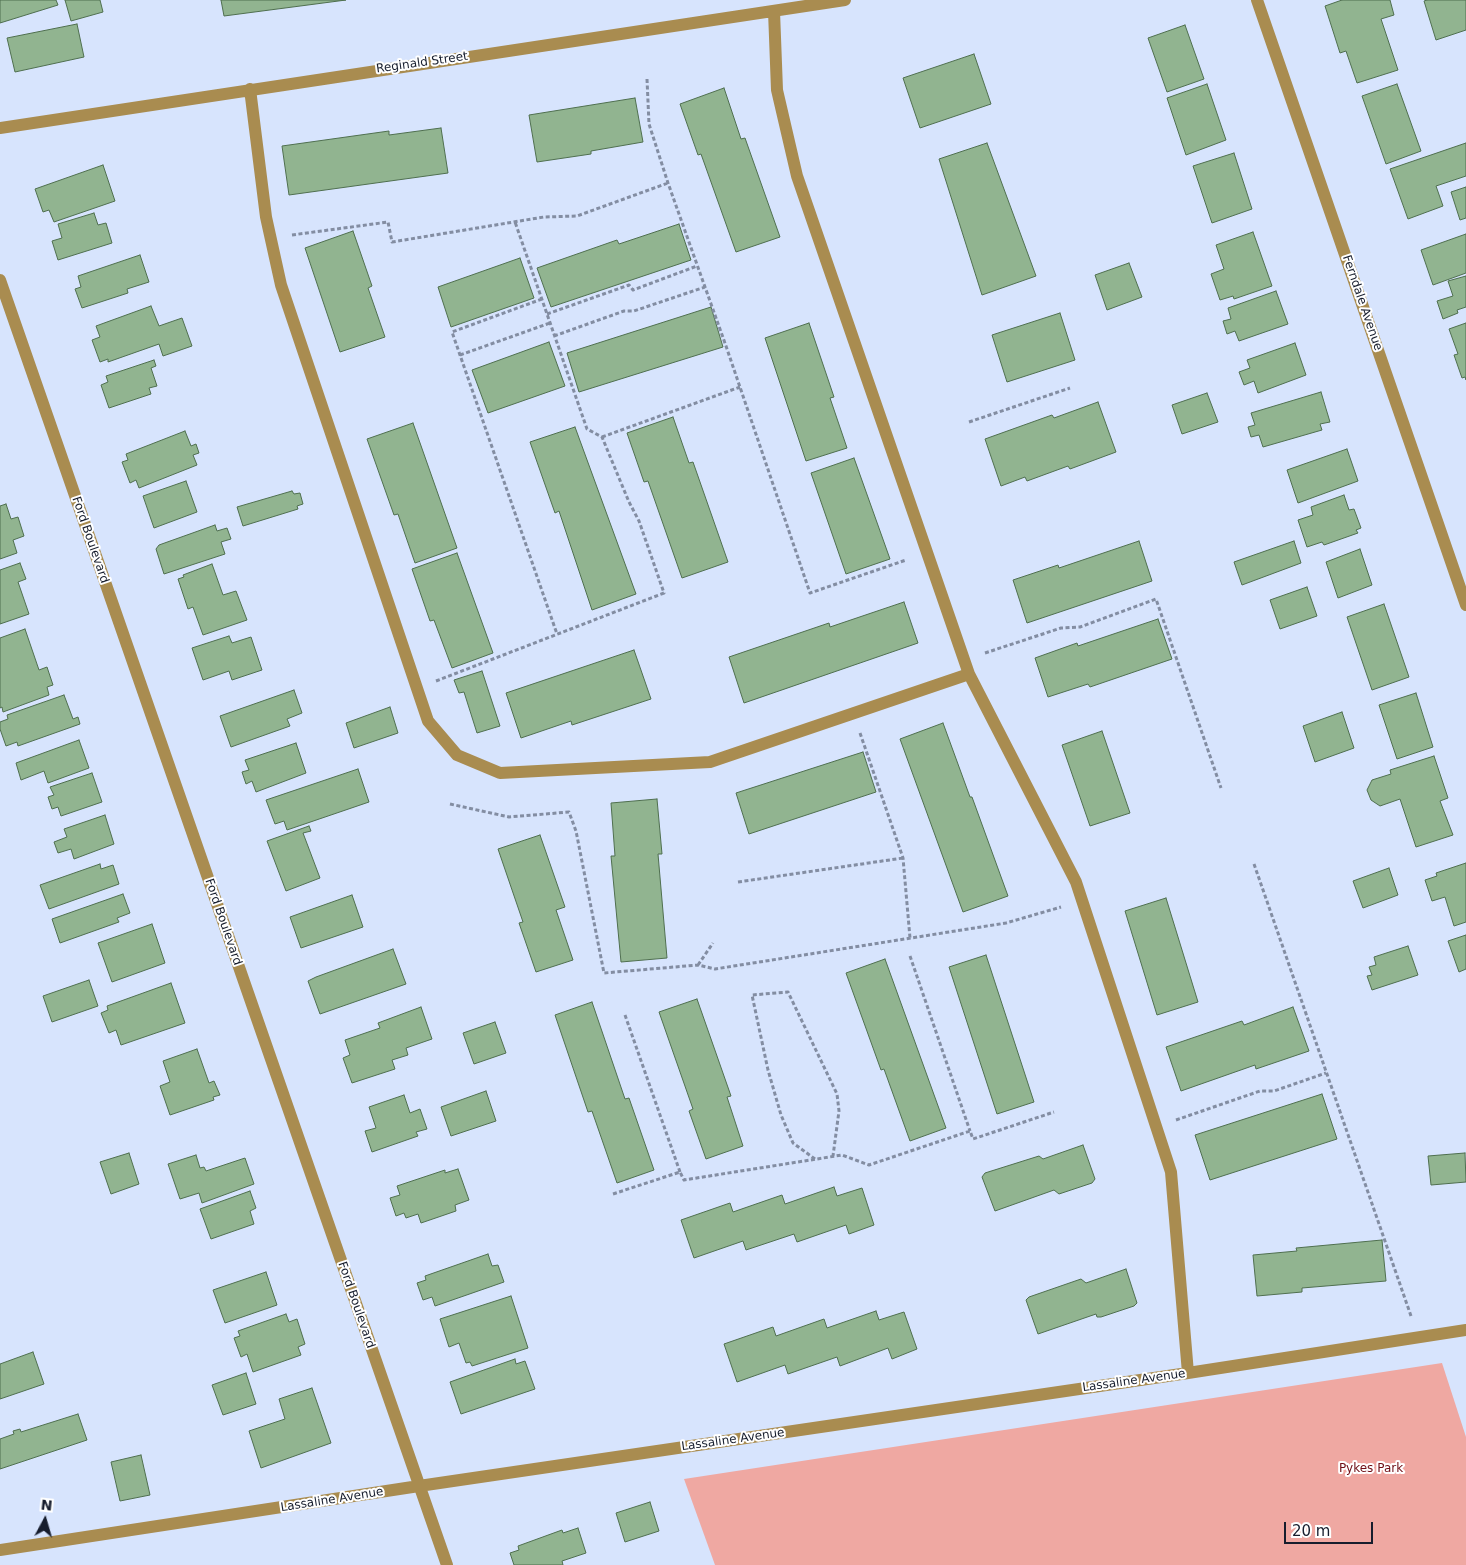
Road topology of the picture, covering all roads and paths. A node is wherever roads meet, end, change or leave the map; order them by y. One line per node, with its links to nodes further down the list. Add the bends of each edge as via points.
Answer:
1 (845, 0): 3 (street, Reginald Street)
2 (1257, 0): 23 (street, Ferndale Avenue)
3 (774, 11): 5 (street, Reginald Street); 26 (street, via 777,90 797,176)
4 (647, 79): 7 (path, via 649,124)
5 (250, 89): 6 (street, Reginald Street); 26 (street, via 266,217 281,285 428,721 457,755 500,773 710,762)
6 (0, 128)
7 (668, 183): 8 (path, via 577,216); 10 (path)
8 (515, 222): 9 (path, via 392,242 388,222); 13 (path)
9 (285, 236)
10 (697, 266): 12 (path); 14 (path, via 633,290 629,285)
11 (0, 280): 51 (street, Ford Boulevard)
12 (705, 287): 16 (path); 18 (path)
13 (542, 299): 14 (path); 17 (path, via 452,332)
14 (547, 314): 15 (path)
15 (550, 323): 16 (path); 17 (path)
16 (554, 336): 21 (path, via 587,429)
17 (460, 355): 24 (path)
18 (740, 387): 21 (path); 22 (path, via 810,593)
19 (1070, 388): 20 (path)
20 (969, 422)
21 (602, 437): 24 (path, via 639,521 664,593)
22 (912, 558)
23 (1466, 605)
24 (557, 634): 27 (path)
25 (985, 653): 29 (path, via 1061,628 1080,627 1156,599)
26 (970, 674): 50 (street, via 1076,882 1171,1172)
27 (433, 683)
28 (859, 730): 31 (path)
29 (1221, 788)
30 (450, 804): 38 (path, via 509,817 569,812 576,831 604,973)
31 (903, 858): 33 (path); 35 (path)
32 (1254, 864): 40 (path)
33 (738, 882)
34 (1062, 907): 35 (path, via 1006,923)
35 (910, 938): 38 (path, via 715,969)
36 (713, 943): 38 (path)
37 (910, 956): 43 (path)
38 (698, 965)
39 (624, 1015): 46 (path)
40 (1326, 1073): 42 (path, via 1274,1091 1260,1091); 48 (path)
41 (1054, 1112): 43 (path, via 973,1139)
42 (1170, 1122)
43 (970, 1132): 44 (path, via 869,1164 842,1155)
44 (833, 1156): 45 (path); 45 (path, via 839,1111 837,1094 788,992 752,995 781,1115 793,1143)
45 (816, 1159): 46 (path, via 684,1180)
46 (680, 1172): 47 (path)
47 (613, 1194)
48 (1411, 1316)
49 (1466, 1330): 50 (street, Lassaline Avenue)
50 (1188, 1373): 51 (street, Lassaline Avenue)
51 (419, 1486): 52 (street, Lassaline Avenue); 53 (street, Ford Boulevard)
52 (0, 1550)
53 (446, 1565)

